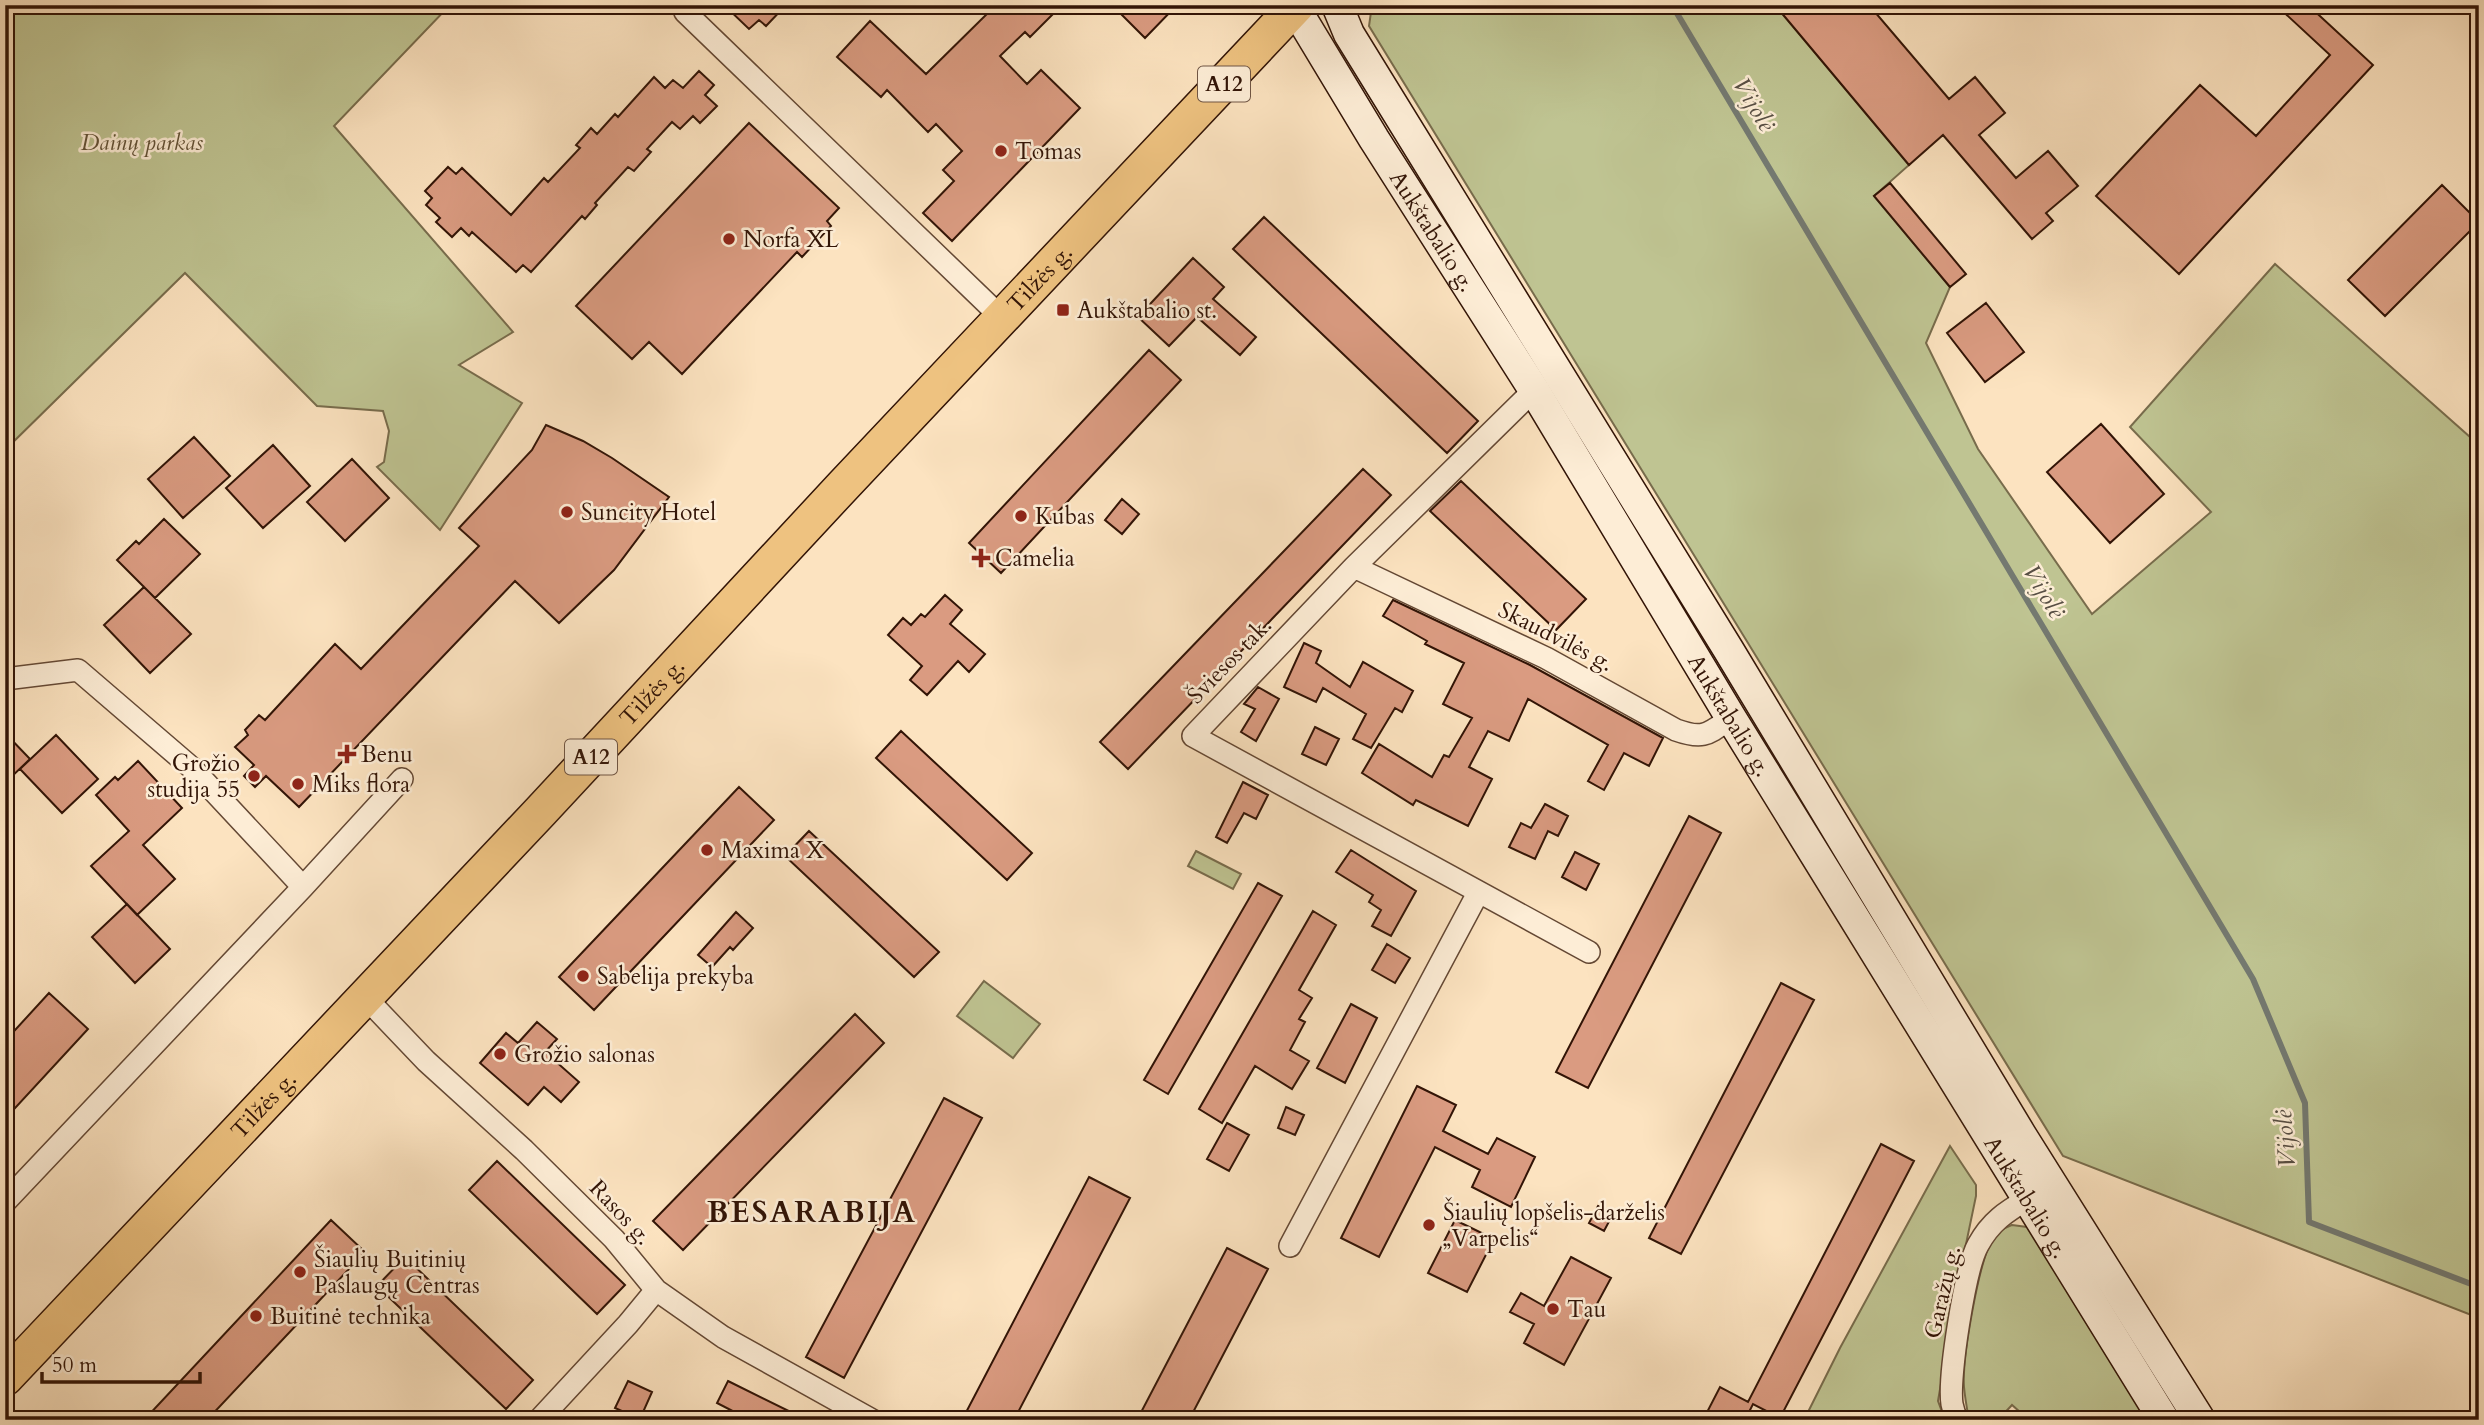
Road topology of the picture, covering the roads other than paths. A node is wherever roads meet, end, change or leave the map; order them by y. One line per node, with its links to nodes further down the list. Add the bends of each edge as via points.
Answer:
1 (1337, 5): 14 (main road, Aukštabalio g., via 1349,34 1590,424)
2 (1296, 6): 4 (highway, Tilžės g. / A12); 5 (main road, Aukštabalio g., via 1374,139)
3 (685, 12): 4 (street)
4 (1002, 318): 13 (highway, Tilžės g. / A12)
5 (1534, 390): 6 (street, Šviesos tak.); 8 (main road, Aukštabalio g.)
6 (1354, 567): 8 (street, Skaudvilės g., via 1546,658 1676,730 1695,737); 11 (street, Šviesos tak., via 1193,736)
7 (5, 679): 10 (street, via 78,670 192,768)
8 (1731, 718): 14 (main road, Aukštabalio g.)
9 (402, 779): 10 (street)
10 (303, 887): 15 (street)
11 (1478, 893): 12 (street, Šviesos tak.); 16 (street)
12 (1588, 952)
13 (365, 997): 17 (street, Rasos g., via 605,1230); 18 (highway, Tilžės g. / A12)
14 (2041, 1191): 21 (street, Garažų g., via 2001,1215 1976,1247 1952,1365 1952,1404); 22 (main road, Aukštabalio g.); 23 (main road, Aukštabalio g.)
15 (5, 1202)
16 (1290, 1246)
17 (656, 1290): 19 (street); 20 (street, Rasos g., via 723,1337)
18 (5, 1378)
19 (539, 1420)
20 (872, 1420)
21 (1957, 1420)
22 (2164, 1420)
23 (2200, 1420)

